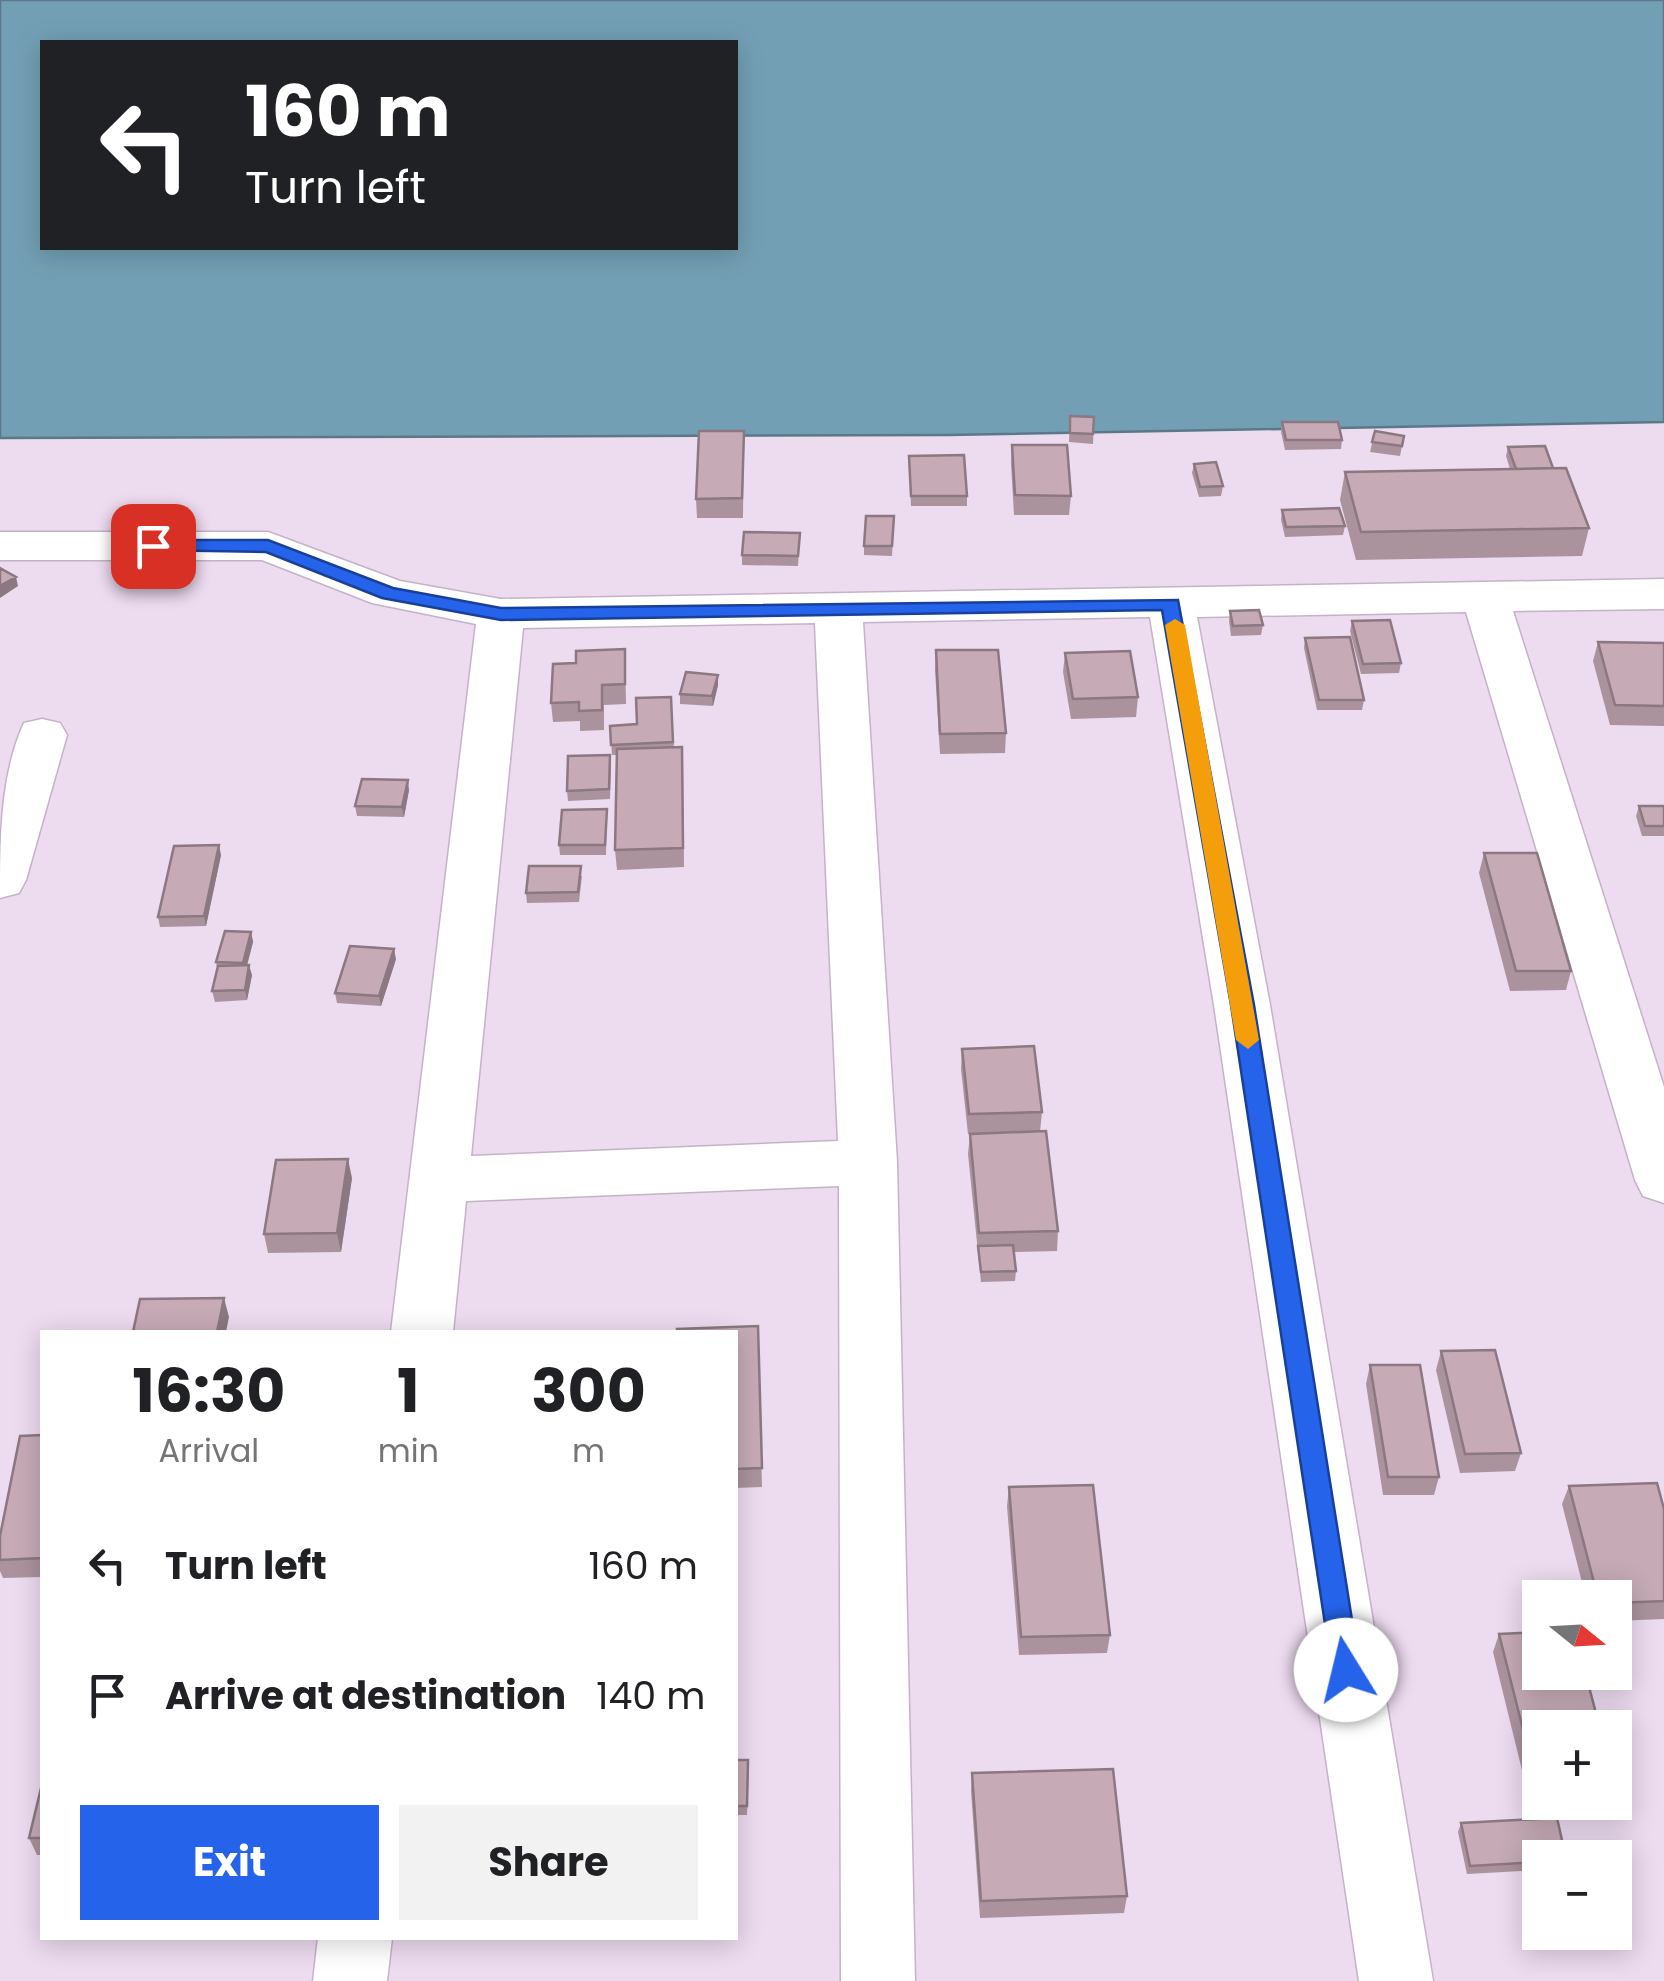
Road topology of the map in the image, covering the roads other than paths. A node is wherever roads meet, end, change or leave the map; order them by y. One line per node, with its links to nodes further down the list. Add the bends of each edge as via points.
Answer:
1 (0, 546): 6 (street, via 268,546 389,594)
2 (1664, 594): 3 (street)
3 (1486, 600): 4 (street); 11 (street)
4 (1171, 604): 5 (street); 16 (street, via 1242,1005)
5 (838, 609): 6 (street); 9 (street)
6 (501, 614): 10 (street)
7 (42, 734): 8 (street)
8 (0, 880)
9 (868, 1162): 10 (street); 15 (street)
10 (438, 1180): 12 (street)
11 (1664, 1180)
12 (422, 1330)
13 (354, 1940): 14 (street)
14 (350, 1981)
15 (878, 1981)
16 (1396, 1981)

